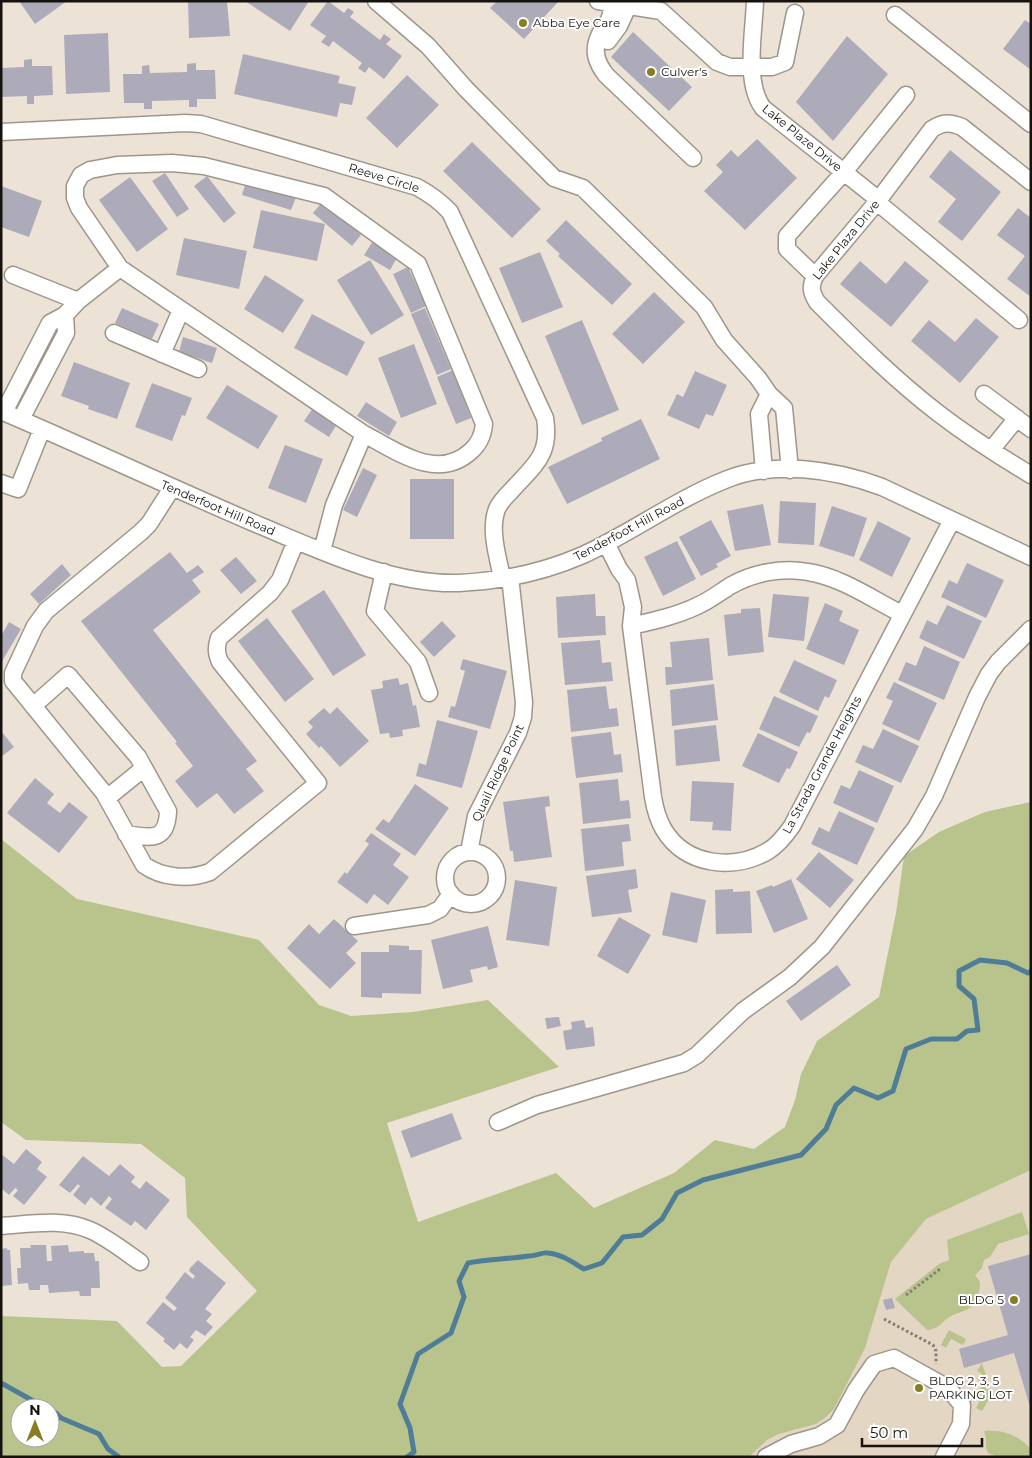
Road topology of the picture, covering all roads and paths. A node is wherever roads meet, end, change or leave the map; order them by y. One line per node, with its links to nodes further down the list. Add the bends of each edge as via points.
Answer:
1 (376, 1): 24 (street, via 428,46 554,178 583,188 704,307 724,340)
2 (755, 1): 6 (street, Lake Plaze Drive)
3 (613, 4): 6 (street, via 661,11 717,62 730,67); 10 (street, via 596,46 598,66)
4 (795, 13): 6 (street, via 784,62 772,67)
5 (895, 15): 8 (street)
6 (752, 67): 11 (street, Lake Plaze Drive, via 754,91 763,108)
7 (906, 95): 11 (street)
8 (1031, 124)
9 (1, 132): 44 (street, Reeve Circle, via 201,124 416,187 442,203 450,212 545,418 547,434 543,454 503,499 495,519 494,529)
10 (693, 158)
11 (844, 172): 13 (street, Lake Plaze Drive); 16 (street, via 787,236 787,249)
12 (1031, 182): 13 (street, Lake Plaza Drive, via 962,127 942,123 932,129)
13 (878, 201): 16 (street, Lake Plaza Drive); 20 (street, Lake Plaze Drive)
14 (120, 268): 17 (street); 18 (street); 31 (street, via 75,198 74,186 81,175 90,170 172,163 204,166 324,196 418,264 484,424 476,447 457,462 442,465 410,459)
15 (14, 275): 17 (street)
16 (815, 276): 32 (street, Lake Plaza Drive, via 811,285 817,302 911,391)
17 (78, 301): 19 (street)
18 (181, 310): 22 (street); 31 (street)
19 (64, 315): 26 (street, via 50,323); 28 (street, via 66,333)
20 (1020, 320)
21 (114, 333): 22 (street)
22 (162, 354): 23 (street)
23 (198, 369)
24 (768, 394): 33 (street, via 784,408); 34 (street, via 759,414)
25 (984, 394): 27 (street)
26 (2, 412): 28 (street, Tenderfoot Hill Road)
27 (1016, 418): 30 (street); 32 (street)
28 (20, 419): 29 (street, Tenderfoot Hill Road)
29 (42, 429): 36 (street, via 18,489); 37 (street, Tenderfoot Hill Road)
30 (1031, 429)
31 (364, 434): 41 (street, via 334,504)
32 (991, 450): 35 (street, Lake Plaza Drive)
33 (790, 470): 34 (street, Tenderfoot Hill Road); 38 (street, Tenderfoot Hill Road, via 813,470 859,479)
34 (764, 471): 40 (street, Tenderfoot Hill Road, via 727,479 707,488)
35 (1031, 475)
36 (1, 483)
37 (172, 488): 39 (street, Tenderfoot Hill Road); 49 (street, via 149,524 46,611 35,626 13,673 13,681)
38 (952, 520): 42 (street, Tenderfoot Hill Road); 45 (street, La Strada Grande Heights)
39 (296, 541): 41 (street, Tenderfoot Hill Road); 52 (street, via 280,580 270,593 219,638 216,646 220,662 318,783 219,865 200,876 163,875 151,870 144,865)
40 (606, 544): 44 (street, Tenderfoot Hill Road, via 561,563); 46 (street, La Strada Grande Heights, via 619,570 617,582 623,610)
41 (322, 551): 43 (street, Tenderfoot Hill Road)
42 (1031, 556)
43 (384, 572): 44 (street, Tenderfoot Hill Road, via 457,583); 48 (street, via 375,611 418,662)
44 (506, 578): 53 (street, Quail Ridge Point, via 524,702 523,718 476,816)
45 (902, 614): 46 (street, via 828,577 794,570 745,579 699,606); 46 (street, La Strada Grande Heights, via 792,826 768,851 737,863 719,864 686,852 660,821 653,797)
46 (631, 626)
47 (1031, 629): 56 (street, via 988,674 934,796 915,829 822,947 790,977 743,1011 697,1055 684,1063 537,1105)
48 (429, 693)
49 (33, 706): 50 (street, via 68,675); 51 (street)
50 (144, 768): 51 (street); 52 (street, via 168,810 168,820 162,834 154,837)
51 (107, 798): 52 (street)
52 (126, 834)
53 (469, 852): 54 (street, via 452,859 447,867 446,885); 54 (street, via 489,859 496,872 494,890 475,903 460,902)
54 (451, 894): 55 (street, via 440,909 428,915)
55 (354, 926)
56 (498, 1122)
57 (1, 1226): 58 (street, via 33,1222 72,1225 90,1230)
58 (140, 1262)
59 (940, 1269): 60 (path)
60 (906, 1295)
61 (766, 1457): 62 (street, via 791,1444 819,1436 837,1425 874,1364 894,1358 948,1388 962,1405 961,1424)
62 (944, 1457)

